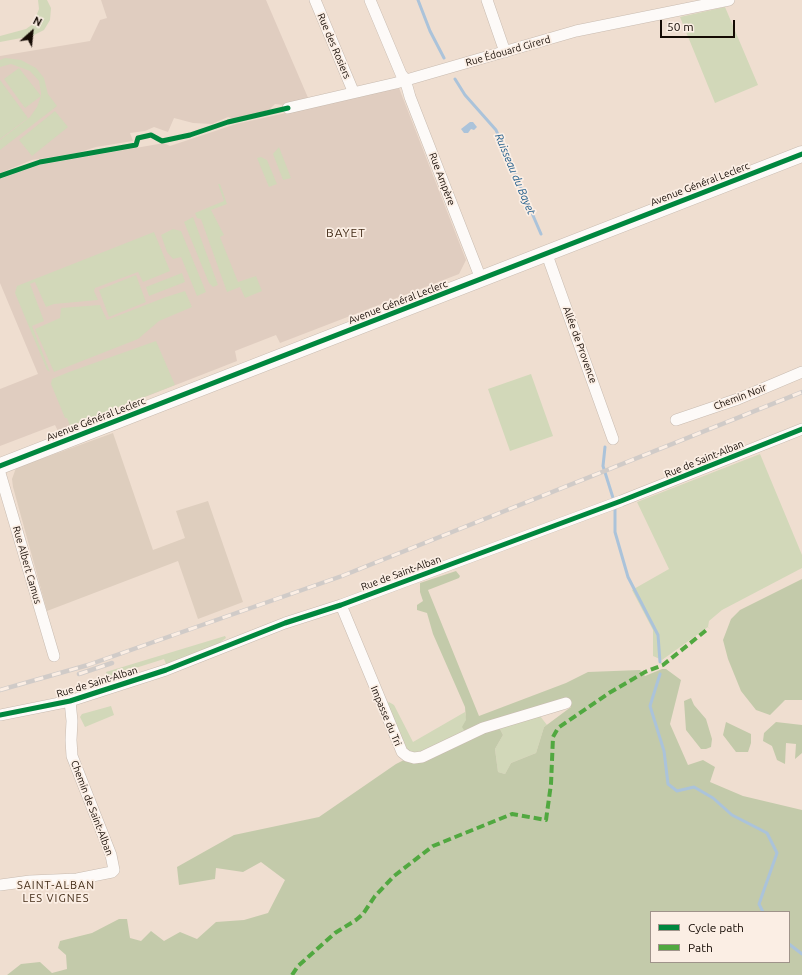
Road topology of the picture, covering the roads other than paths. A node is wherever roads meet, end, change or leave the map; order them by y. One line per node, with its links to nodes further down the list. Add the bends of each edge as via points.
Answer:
1 (315, 0): 7 (street, Rue des Rosiers)
2 (370, 0): 6 (street, Rue Ampère)
3 (487, 0): 5 (street)
4 (729, 0): 5 (street, Rue Édouard Girerd, via 576,31)
5 (505, 52): 6 (street, Rue Édouard Girerd)
6 (405, 79): 7 (street, Rue Édouard Girerd); 11 (street, Rue Ampère)
7 (353, 91): 8 (street, Rue Édouard Girerd)
8 (288, 108)
9 (802, 154): 10 (main road, Avenue Général Leclerc)
10 (546, 252): 11 (main road, Avenue Général Leclerc); 15 (street, Allée de Provence)
11 (481, 279): 16 (main road, Avenue Général Leclerc)
12 (802, 372): 13 (street, Chemin Noir, via 738,399)
13 (676, 420)
14 (802, 429): 18 (street, Rue de Saint-Alban, via 621,502)
15 (613, 439)
16 (0, 466)
17 (0, 473): 19 (street, Rue Albert Camus)
18 (341, 605): 20 (street, Rue de Saint-Alban, via 272,628 166,670); 21 (street, Impasse du Tri, via 402,752 407,756 422,757 483,728)
19 (54, 656)
20 (70, 701): 22 (street, Rue de Saint-Alban); 23 (street, Chemin de Saint-Alban, via 72,756 111,855 114,870 77,879)
21 (566, 703)
22 (0, 715)
23 (0, 885)

